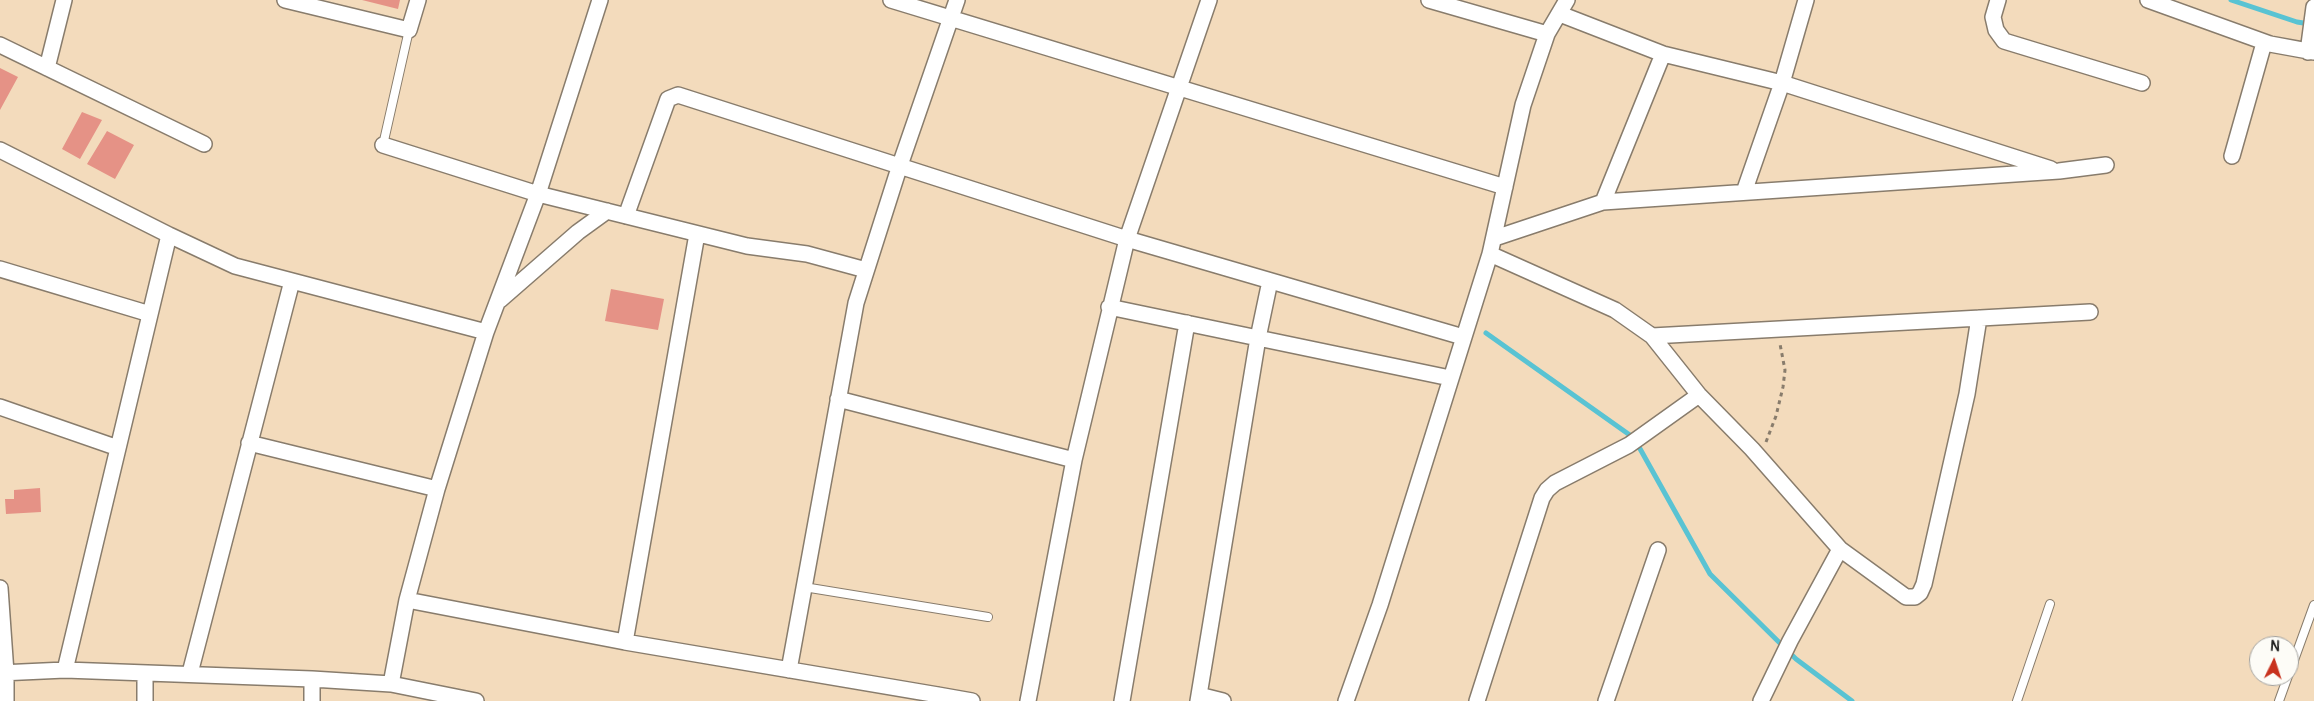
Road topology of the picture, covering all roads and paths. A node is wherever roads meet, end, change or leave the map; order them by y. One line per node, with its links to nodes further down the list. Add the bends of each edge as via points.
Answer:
1 (64, 0): 22 (street)
2 (285, 0): 16 (street)
3 (418, 0): 16 (street)
4 (600, 0): 35 (street)
5 (890, 0): 15 (street)
6 (957, 0): 15 (street)
7 (1208, 0): 25 (street)
8 (1429, 0): 17 (street)
9 (1567, 0): 14 (street)
10 (1806, 0): 23 (street)
11 (1998, 0): 24 (street, via 1993,17 1996,30 2004,41)
12 (2148, 0): 18 (street)
13 (2314, 8): 20 (street, via 2309,32)
14 (1560, 14): 17 (street); 21 (street)
15 (951, 19): 25 (street); 31 (street)
16 (409, 30): 27 (lane)
17 (1547, 34): 33 (street, via 1523,105)
18 (2264, 43): 20 (street); 29 (street)
19 (0, 45): 22 (street)
20 (2311, 52)
21 (1663, 54): 23 (street); 36 (street)
22 (47, 68): 26 (street)
23 (1782, 82): 32 (street); 34 (street)
24 (2142, 83)
25 (1178, 86): 33 (street); 42 (street)
26 (204, 144)
27 (383, 145): 35 (street)
28 (0, 150): 40 (street)
29 (2232, 156)
30 (2106, 165): 32 (street)
31 (899, 168): 38 (street, via 691,98 672,96 668,99); 42 (street); 45 (street)
32 (2059, 171): 34 (street)
33 (1505, 187): 41 (street)
34 (1744, 192): 36 (street)
35 (538, 194): 37 (street); 48 (street)
36 (1603, 202): 41 (street)
37 (607, 211): 38 (street); 48 (street)
38 (626, 216): 39 (street)
39 (697, 234): 45 (street, via 747,246 808,254); 76 (street)
40 (169, 235): 46 (street, via 235,266); 51 (street)
41 (1495, 238): 43 (street)
42 (1127, 239): 47 (street); 49 (street)
43 (1490, 254): 56 (street, via 1615,310); 57 (street)
44 (0, 269): 51 (street)
45 (866, 270): 61 (street, via 856,303)
46 (292, 281): 55 (street); 63 (street)
47 (1270, 281): 57 (street); 58 (street)
48 (497, 303): 55 (street)
49 (1109, 307): 53 (street); 66 (street)
50 (2090, 312): 52 (street)
51 (150, 314): 64 (street)
52 (1979, 318): 54 (street); 68 (street, via 1967,394 1920,593 1906,597)
53 (1186, 323): 58 (street); 94 (street)
54 (1776, 329): 56 (street); 65 (path, via 1785,370 1783,387)
55 (486, 332): 67 (street)
56 (1652, 336): 60 (street)
57 (1463, 337): 59 (street)
58 (1258, 338): 59 (street); 87 (street)
59 (1450, 378): 96 (street, via 1380,605)
60 (1700, 395): 65 (street); 97 (street, via 1644,436 1547,490)
61 (838, 399): 66 (street); 70 (street)
62 (0, 407): 64 (street)
63 (248, 443): 67 (street); 82 (street)
64 (118, 448): 78 (street)
65 (1760, 458): 68 (street)
66 (1074, 460): 93 (street)
67 (437, 490): 72 (street)
68 (1840, 549): 99 (street)
69 (1658, 550): 98 (street)
70 (804, 587): 75 (lane); 79 (street)
71 (0, 588): 80 (street)
72 (407, 600): 76 (street); 84 (street)
73 (2050, 604): 100 (lane)
74 (2314, 605): 77 (lane)
75 (988, 617)
76 (625, 642): 79 (street)
77 (2299, 647)
78 (65, 670): 80 (street); 81 (street)
79 (789, 670): 86 (street)
80 (3, 673): 88 (street)
81 (145, 673): 82 (street); 89 (street)
82 (190, 673): 83 (street)
83 (312, 679): 84 (street); 90 (street)
84 (391, 684): 91 (street)
85 (2285, 686): 101 (lane)
86 (938, 698): 92 (street)
87 (1199, 698): 95 (street)
88 (6, 701)
89 (145, 701)
90 (312, 701)
91 (476, 701)
92 (972, 701)
93 (1028, 701)
94 (1122, 701)
95 (1223, 701)
96 (1346, 701)
97 (1477, 701)
98 (1606, 701)
99 (1761, 701)
100 (2017, 701)
101 (2279, 701)

